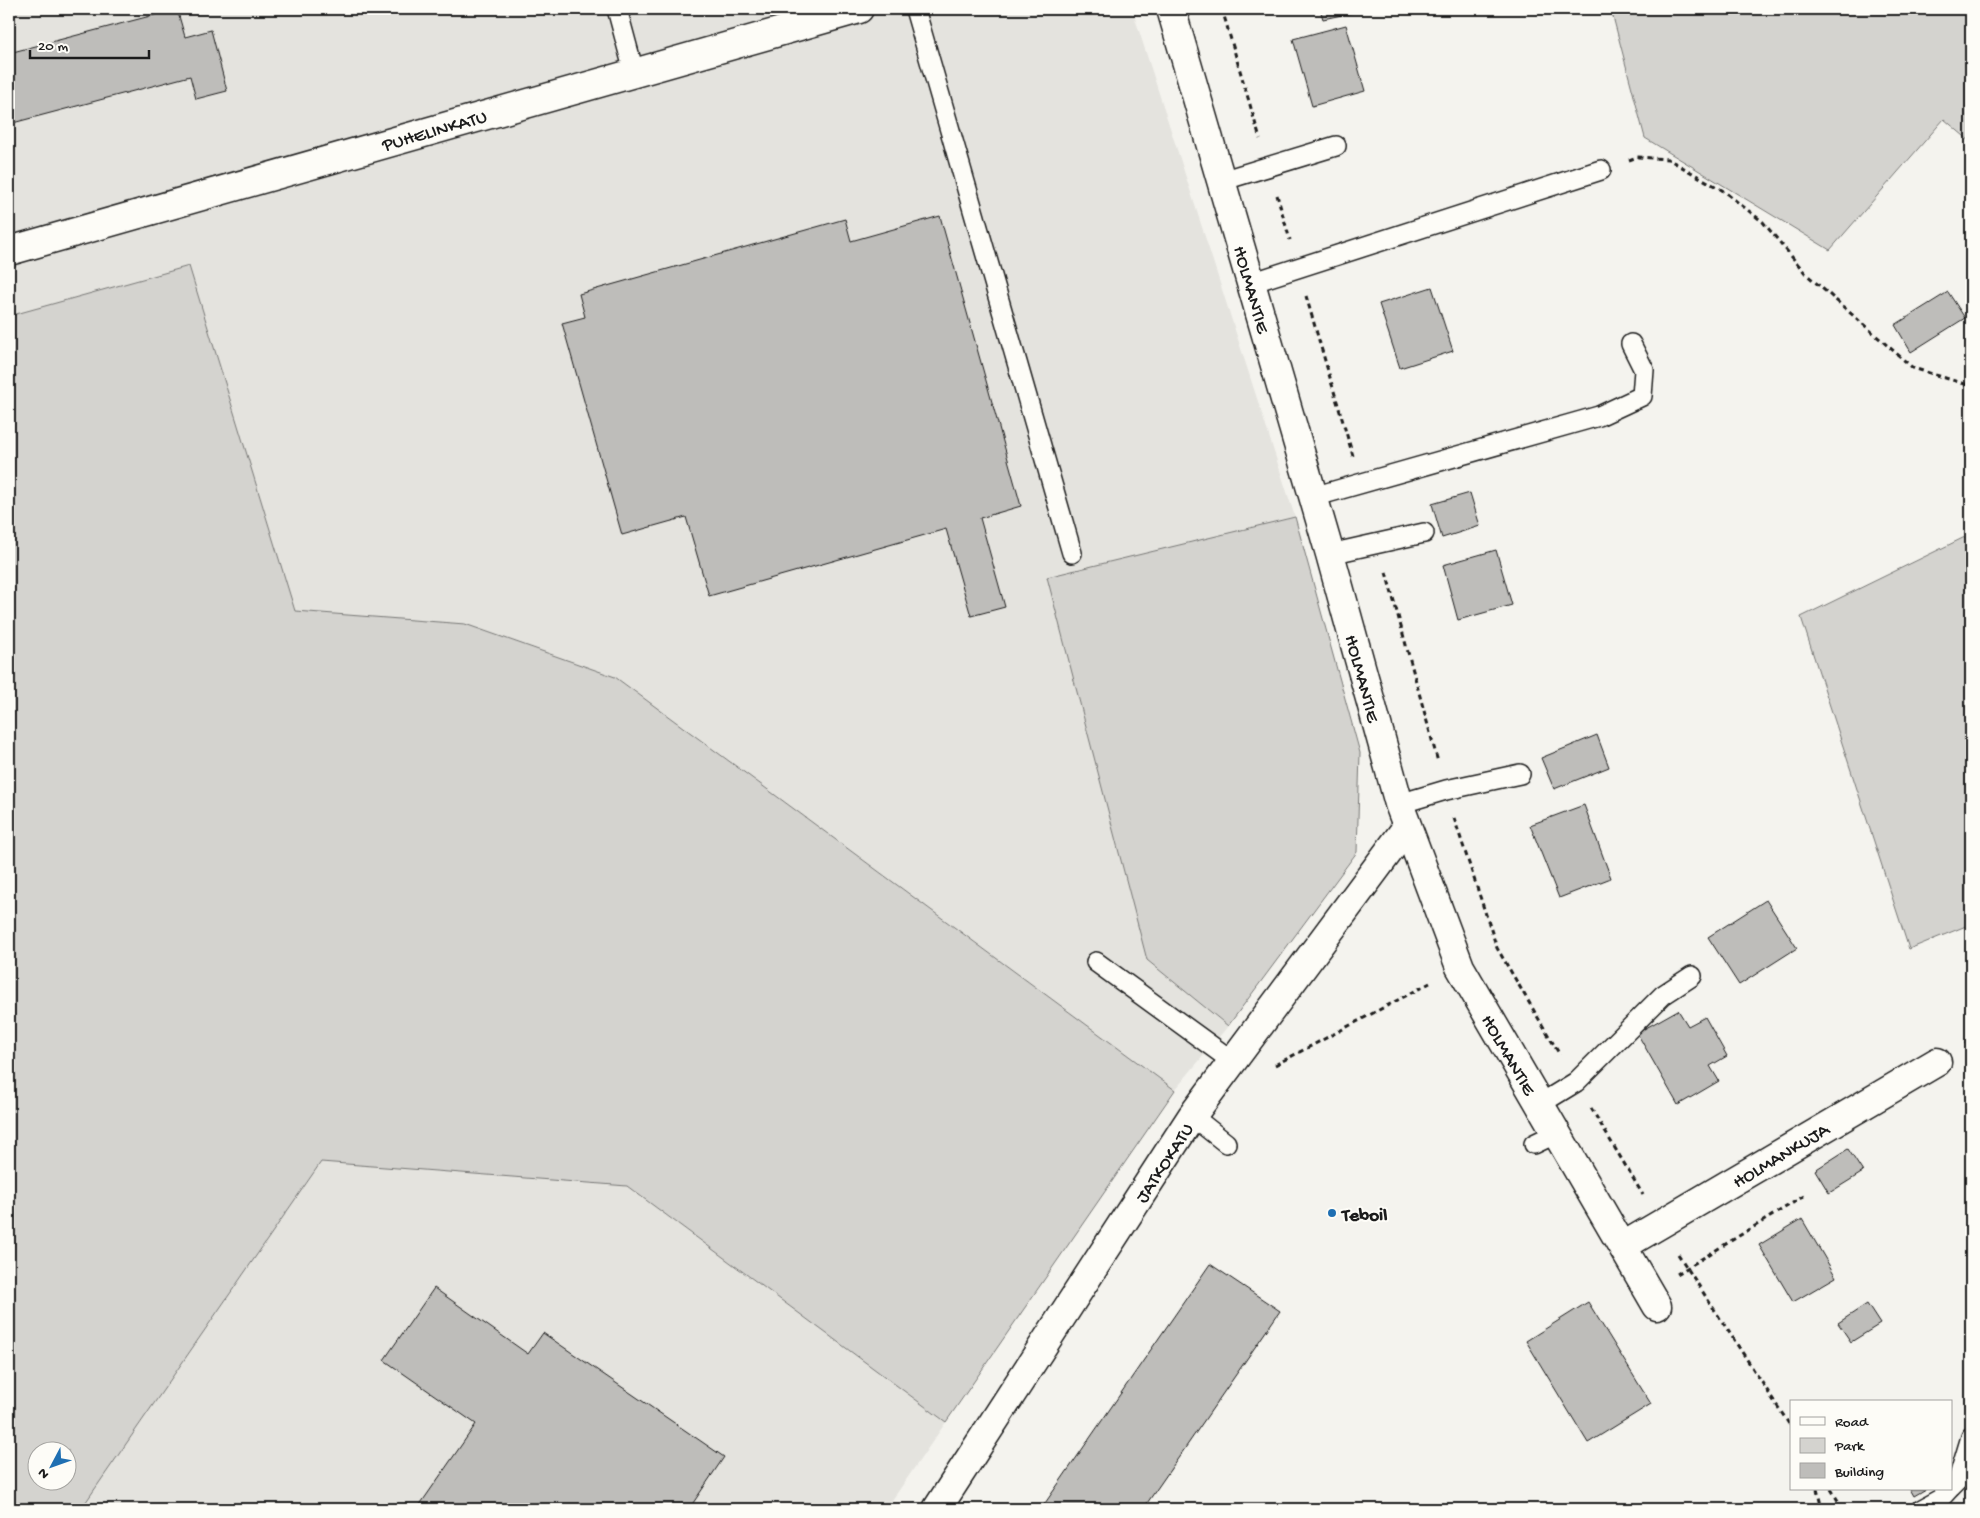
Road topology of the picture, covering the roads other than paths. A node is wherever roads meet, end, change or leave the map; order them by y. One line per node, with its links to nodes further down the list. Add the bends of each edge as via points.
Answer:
1 (617, 9): 5 (lane)
2 (859, 9): 5 (street, PUHELINKATU)
3 (915, 9): 14 (lane)
4 (1171, 9): 8 (street, HOLMANTIE)
5 (634, 72): 9 (street, PUHELINKATU)
6 (1336, 146): 8 (lane)
7 (1601, 170): 10 (lane)
8 (1221, 181): 10 (street, HOLMANTIE)
9 (9, 251)
10 (1251, 283): 12 (street, HOLMANTIE)
11 (1631, 344): 12 (lane, via 1644,370 1642,396 1599,416)
12 (1314, 498): 15 (street, HOLMANTIE)
13 (1424, 533): 15 (lane)
14 (1072, 554)
15 (1330, 554): 17 (street, HOLMANTIE)
16 (1520, 774): 17 (lane, via 1446,790)
17 (1403, 815): 20 (street, JATKOKATU); 22 (street, HOLMANTIE, via 1460,968)
18 (1096, 962): 20 (lane)
19 (1692, 976): 22 (lane, via 1663,995 1576,1082)
20 (1232, 1062): 23 (street, JATKOKATU)
21 (1937, 1062): 25 (street, HOLMANKUJA)
22 (1540, 1104): 25 (street, HOLMANTIE, via 1545,1138)
23 (1192, 1116): 24 (lane); 30 (street, JATKOKATU)
24 (1226, 1143)
25 (1623, 1246): 26 (street, HOLMANTIE)
26 (1653, 1298)
27 (1971, 1437): 28 (lane, via 1958,1480)
28 (1952, 1486)
29 (1948, 1490): 31 (lane)
30 (937, 1509)
31 (1922, 1509)

